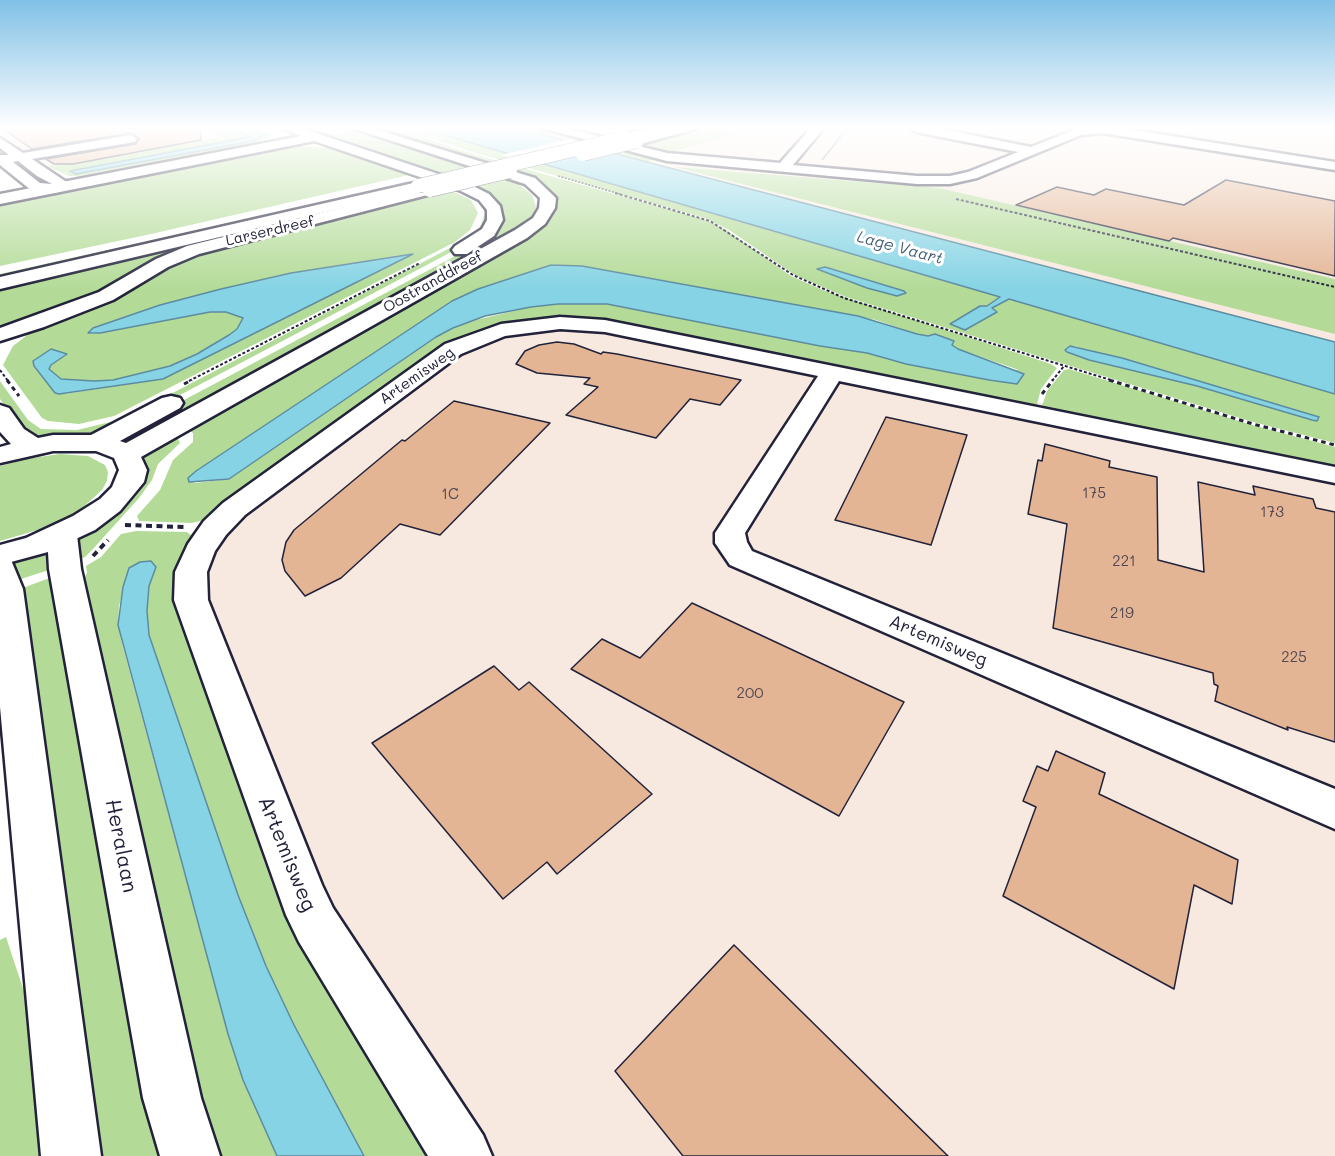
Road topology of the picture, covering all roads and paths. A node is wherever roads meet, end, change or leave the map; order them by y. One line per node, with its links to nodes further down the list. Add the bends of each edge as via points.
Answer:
1 (34, 182): 11 (street)
2 (45, 182): 9 (street)
3 (76, 182): 9 (street)
4 (393, 182): 15 (street, Larserdreef)
5 (448, 182): 10 (street, Larserdreef, bridge)
6 (451, 182): 19 (street, Oostranddreef, via 491,203 495,220 488,232)
7 (530, 182): 29 (street, Oostranddreef, via 548,198 547,208 539,221 521,234)
8 (576, 182): 20 (path, via 710,221 793,275 844,298)
9 (57, 186): 13 (street)
10 (424, 188): 16 (street, Larserdreef); 18 (street, Larserdreef, via 193,250 106,296)
11 (0, 194)
12 (953, 198): 17 (path)
13 (0, 199)
14 (427, 259): 23 (path, Oostranddreef)
15 (0, 270)
16 (0, 283)
17 (1335, 286)
18 (0, 335)
19 (265, 354)
20 (1064, 366): 25 (path, via 1043,391); 27 (path)
21 (0, 370): 24 (path)
22 (832, 373): 25 (street, Artemisweg); 33 (street, Artemisweg, via 605,326 544,324 501,330 443,355 252,495); 37 (street, Artemisweg, via 729,533 730,543 741,558)
23 (185, 390): 26 (street)
24 (10, 406): 28 (street, via 15,435)
25 (1037, 414): 31 (street, Artemisweg)
26 (96, 443): 28 (street); 29 (street)
27 (1335, 445)
28 (33, 447): 30 (street)
29 (126, 454): 34 (street, via 133,470 122,494)
30 (0, 455)
31 (1335, 475)
32 (122, 525): 33 (path)
33 (215, 528): 40 (street, Artemisweg, via 199,551 191,572 191,600 292,871 316,925)
34 (62, 535): 35 (street); 39 (street, Heralaan, via 65,569 172,1098)
35 (0, 555)
36 (0, 568): 38 (street, via 10,621)
37 (1335, 809)
38 (71, 1156)
39 (190, 1156)
40 (462, 1156)

